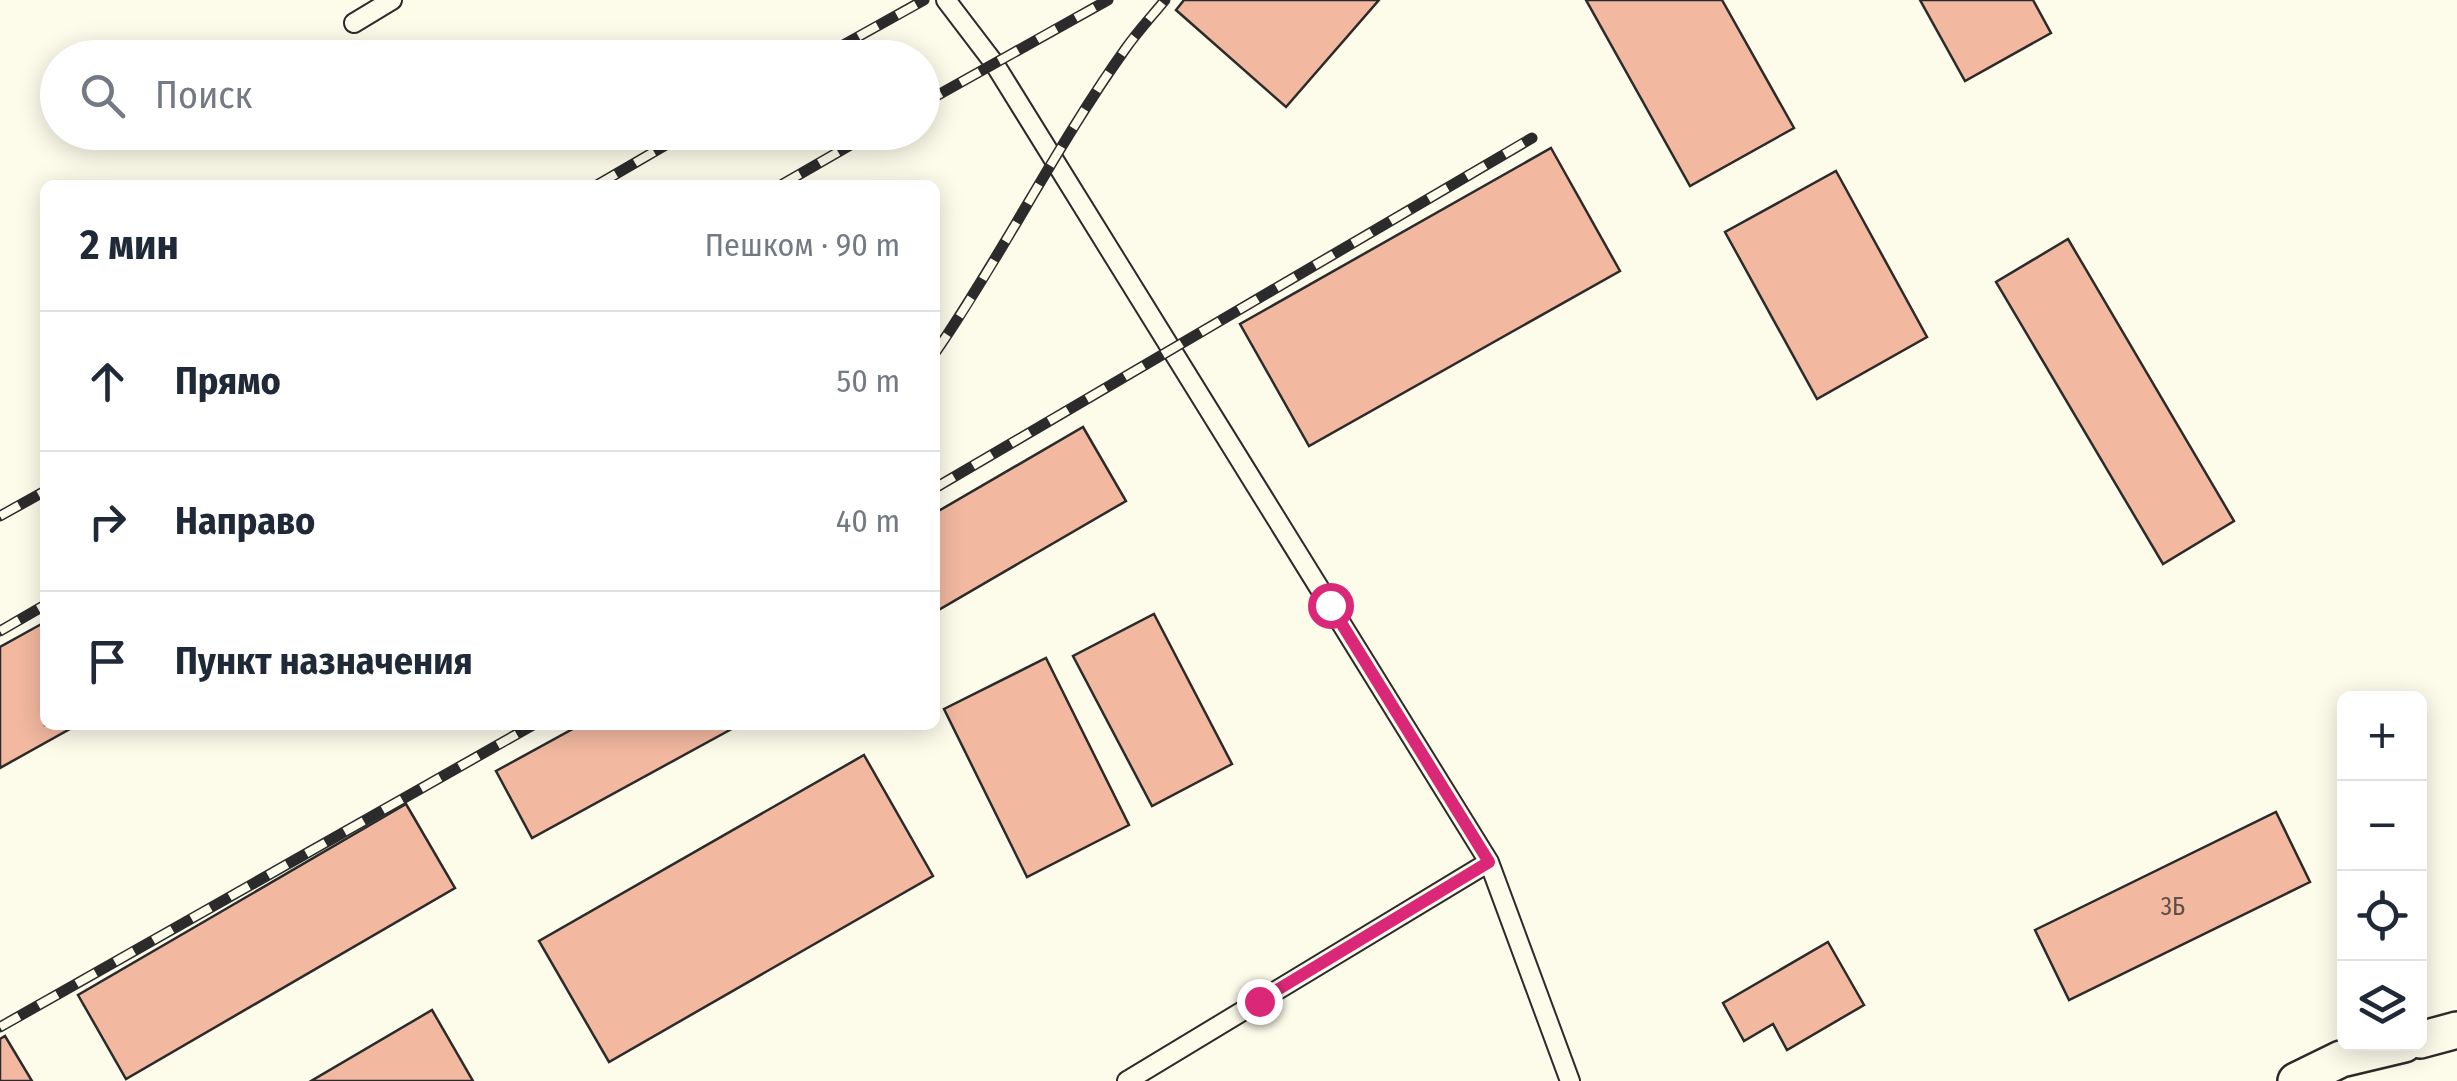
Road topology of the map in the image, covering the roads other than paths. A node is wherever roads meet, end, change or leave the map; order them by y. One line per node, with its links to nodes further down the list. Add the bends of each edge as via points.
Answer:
1 (392, 0): 3 (lane)
2 (946, 0): 4 (lane, via 994,64)
3 (354, 23)
4 (1489, 862): 8 (lane); 9 (lane)
5 (2457, 1030): 6 (street)
6 (2427, 1038)
7 (2375, 1051): 10 (street)
8 (1127, 1081)
9 (1570, 1081)
10 (2296, 1081)

